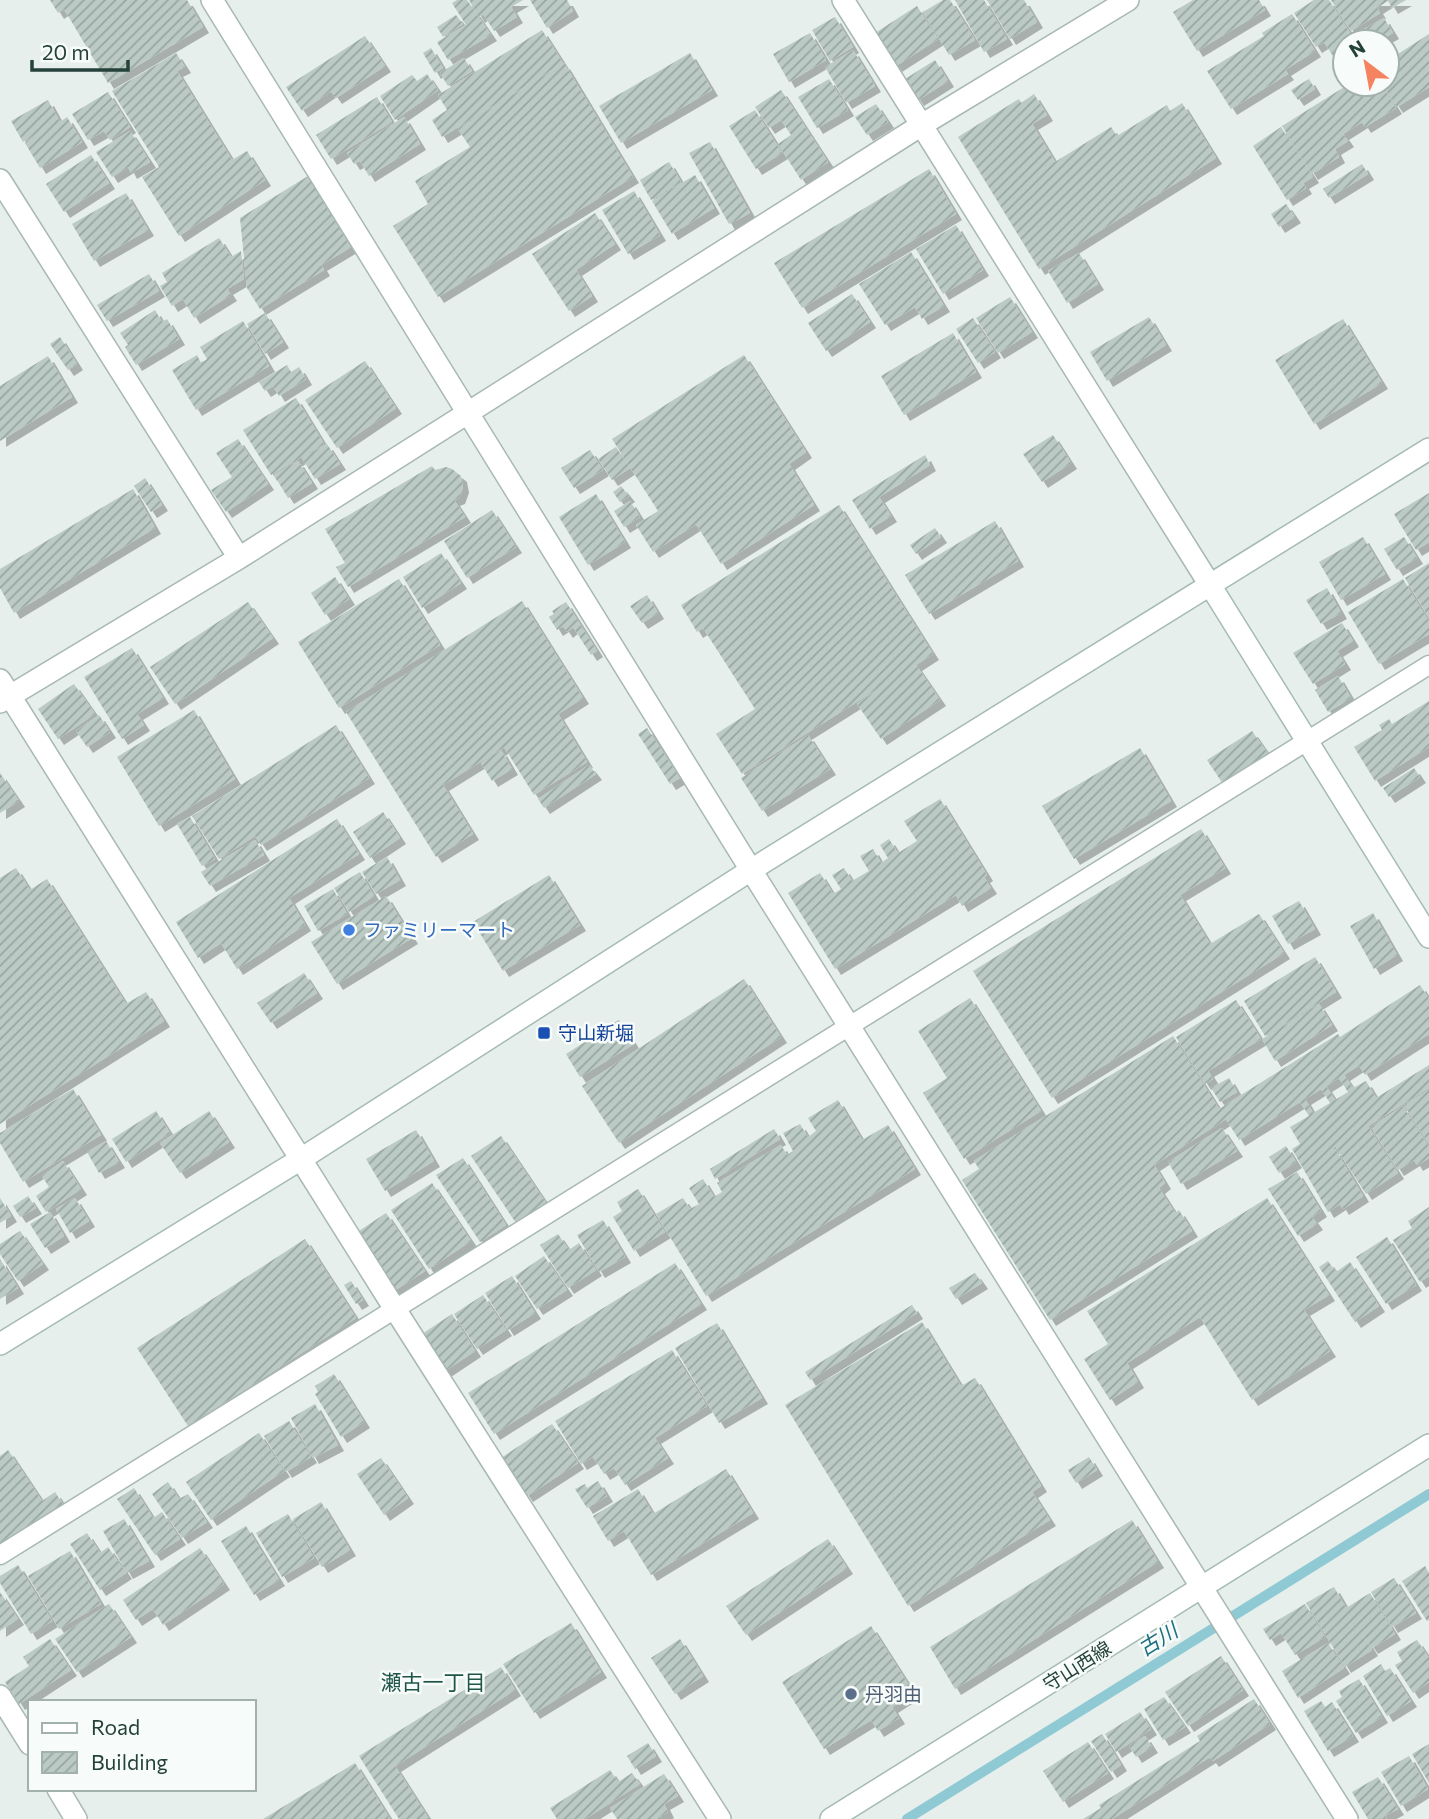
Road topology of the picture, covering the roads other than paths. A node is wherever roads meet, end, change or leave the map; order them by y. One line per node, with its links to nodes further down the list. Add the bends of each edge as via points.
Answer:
1 (212, 0): 6 (street)
2 (843, 0): 4 (street)
3 (1128, 0): 4 (street)
4 (920, 126): 6 (street); 9 (street)
5 (0, 180): 8 (street)
6 (468, 414): 8 (street); 13 (street)
7 (1429, 449): 9 (street)
8 (239, 558): 11 (street)
9 (1210, 585): 12 (street); 13 (street)
10 (1429, 665): 12 (lane)
11 (3, 693): 16 (street)
12 (1307, 741): 14 (street); 15 (lane)
13 (751, 870): 15 (street); 16 (street)
14 (1429, 937)
15 (850, 1026): 17 (lane); 21 (street)
16 (301, 1159): 17 (street); 18 (street)
17 (393, 1306): 20 (lane); 26 (street)
18 (0, 1344)
19 (1429, 1445): 21 (street, 守山西線)
20 (0, 1555)
21 (1201, 1588): 27 (street, 守山西線); 28 (street)
22 (0, 1696): 23 (street)
23 (28, 1741)
24 (59, 1791): 25 (street)
25 (76, 1819)
26 (720, 1819)
27 (831, 1819)
28 (1347, 1819)

